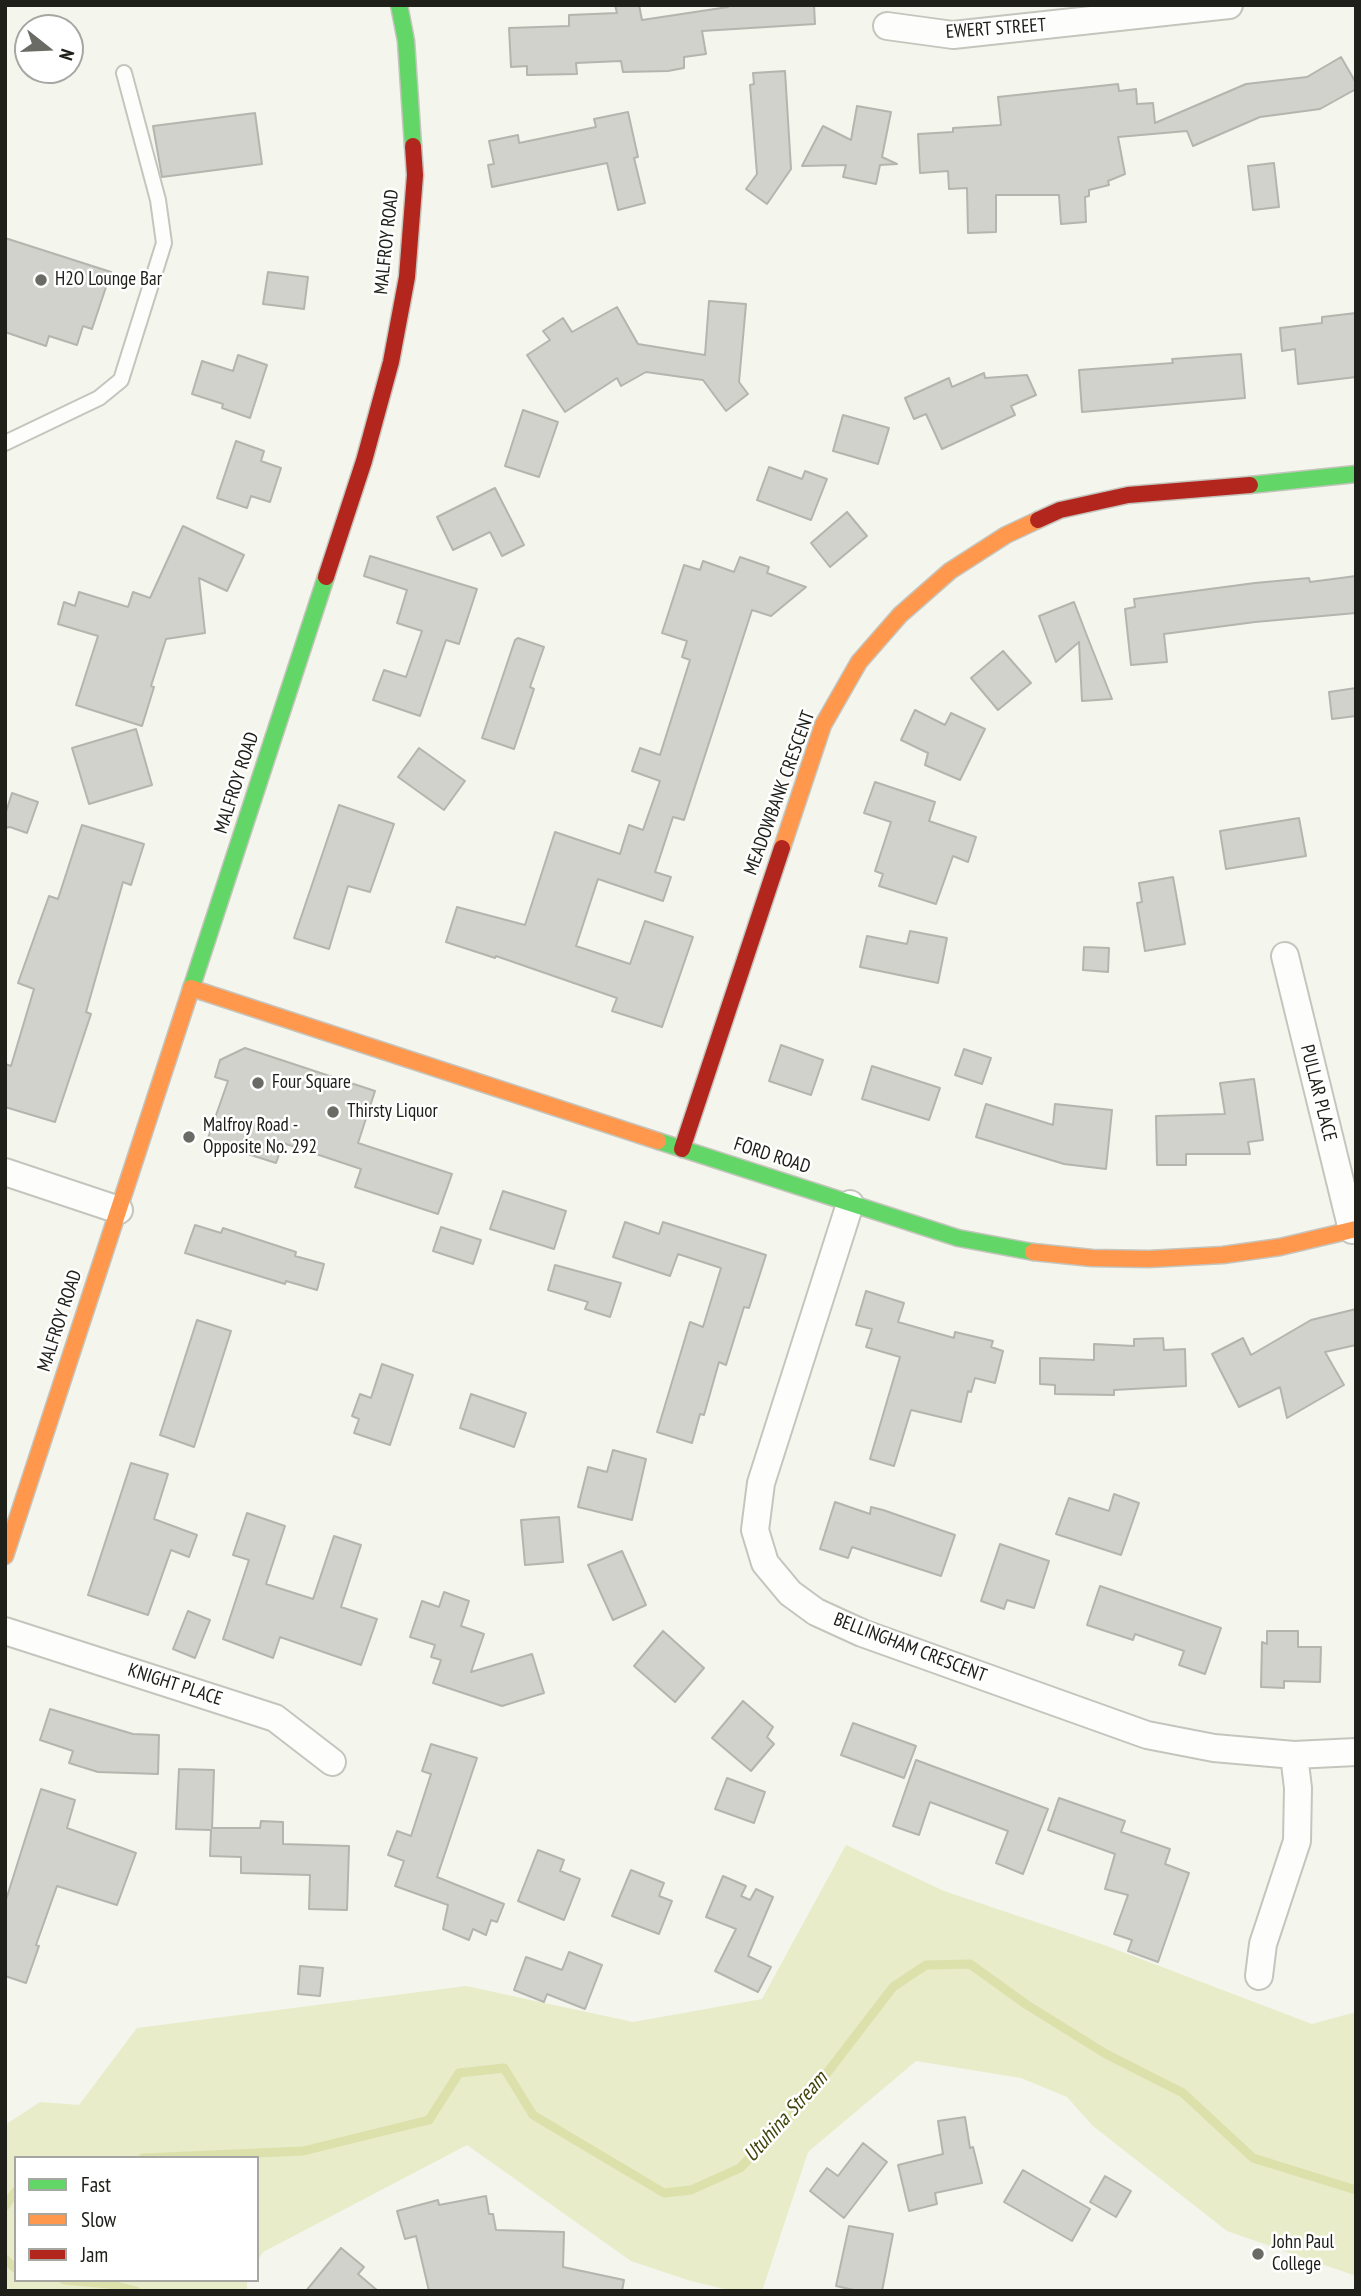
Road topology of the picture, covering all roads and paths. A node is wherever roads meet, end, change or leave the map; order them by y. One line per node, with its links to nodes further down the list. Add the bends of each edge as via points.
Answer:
1 (399, 5): 8 (street, MALFROY ROAD, via 406,41 415,175 407,277 391,362 360,475)
2 (1229, 5): 3 (street, EWERT STREET, via 953,36)
3 (887, 26)
4 (124, 72): 5 (lane, via 158,200 163,243 121,380 99,398)
5 (5, 443)
6 (1356, 474): 9 (street, MEADOWBANK CRESCENT, via 1128,495 1060,510 1006,535 950,571 900,615 859,662 823,725)
7 (1286, 956): 13 (street, PULLAR PLACE)
8 (191, 988): 9 (street, FORD ROAD); 12 (street, MALFROY ROAD)
9 (682, 1149): 11 (street, FORD ROAD)
10 (5, 1172): 12 (street)
11 (850, 1204): 13 (street, FORD ROAD, via 958,1238 1019,1251 1092,1258 1223,1255); 17 (street, BELLINGHAM CRESCENT, via 761,1483 755,1530 765,1563 790,1592 816,1612 874,1637 1147,1735 1214,1748)
12 (119, 1210): 14 (street, MALFROY ROAD)
13 (1354, 1230)
14 (5, 1556)
15 (5, 1631): 18 (street, KNIGHT PLACE, via 275,1718)
16 (1356, 1752): 17 (street, BELLINGHAM CRESCENT)
17 (1294, 1755): 19 (street, via 1297,1842 1263,1944)
18 (332, 1762)
19 (1259, 1976)

